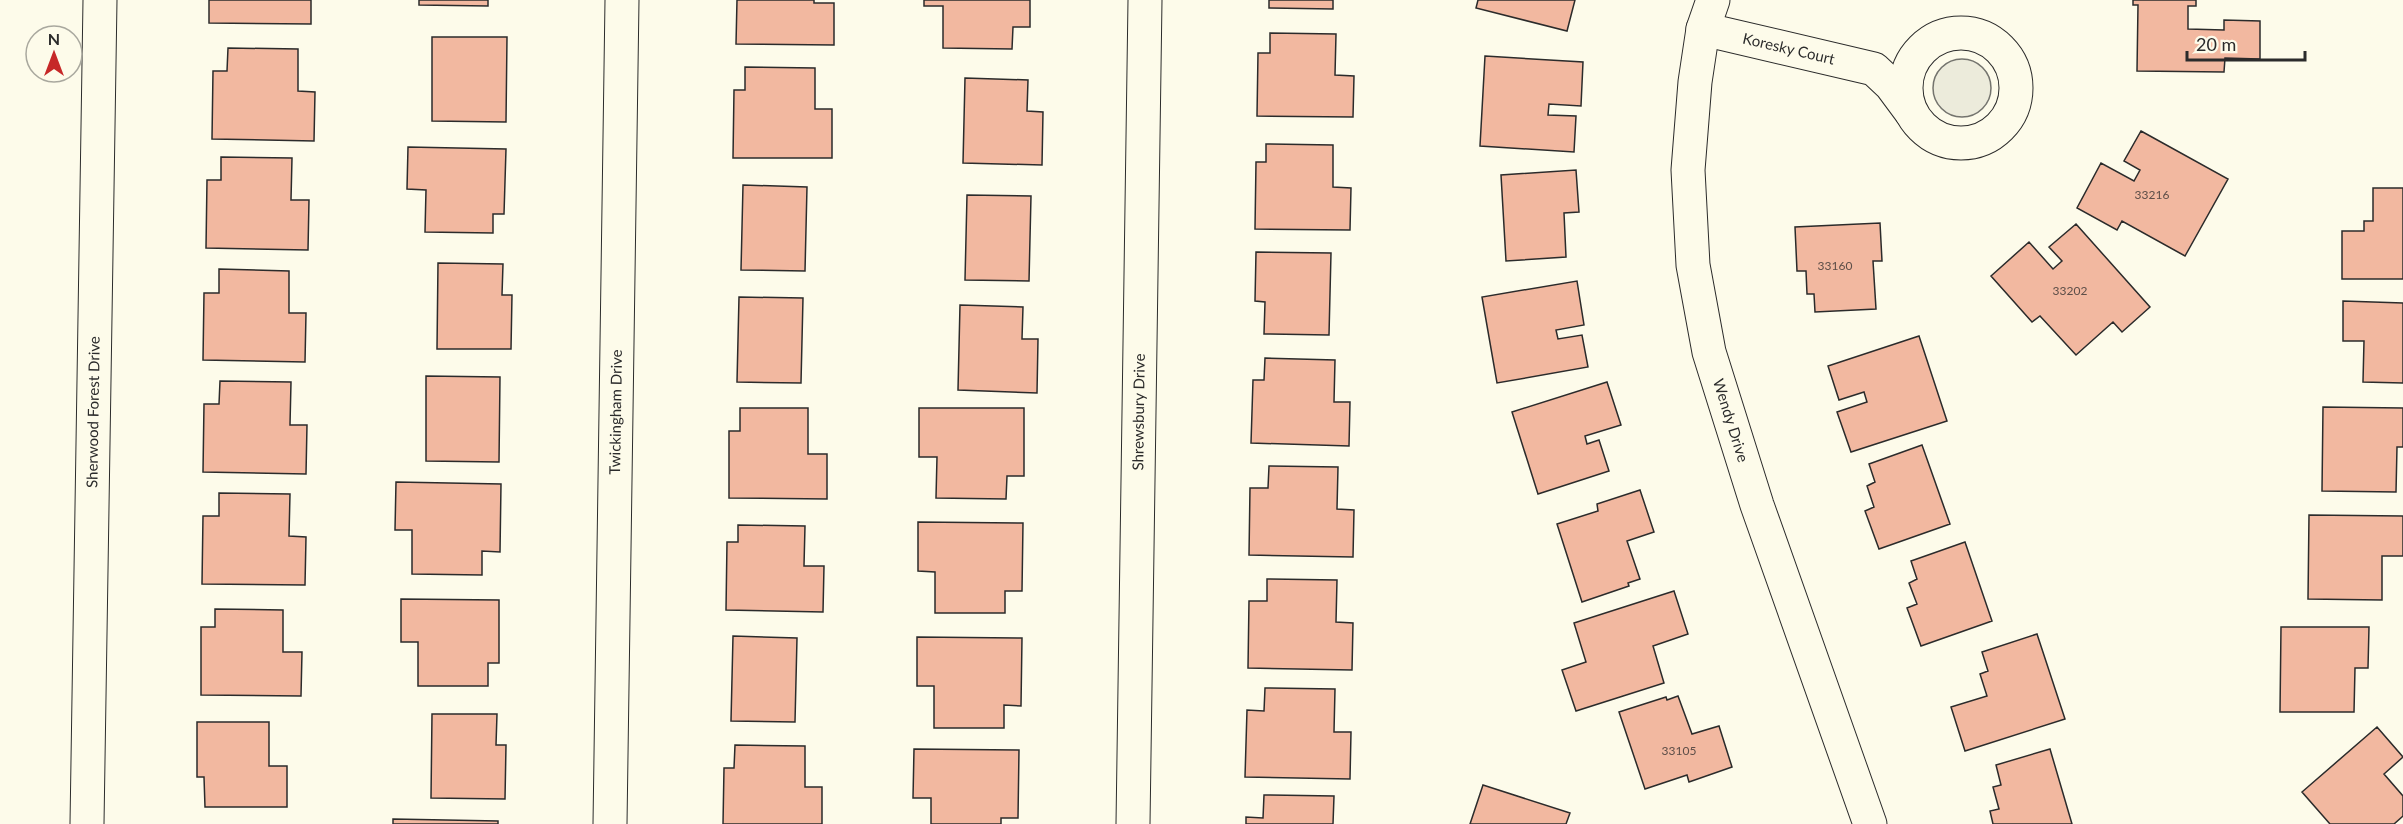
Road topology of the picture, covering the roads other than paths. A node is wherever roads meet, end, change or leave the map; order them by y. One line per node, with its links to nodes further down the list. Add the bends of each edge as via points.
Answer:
1 (100, 0): 8 (street, Sherwood Forest Drive)
2 (622, 0): 9 (street, Twickingham Drive)
3 (1145, 0): 10 (street, Shrewsbury Drive)
4 (1708, 15): 6 (street, Koresky Court); 11 (street, Wendy Drive, via 1695,82 1688,170 1693,265 1709,352 1757,505)
5 (1925, 45): 6 (street, via 1897,62); 7 (street, via 1906,76 1905,96); 7 (street, via 1960,32 1978,34 2008,57 2016,92 2012,109 2002,124 1989,136 1972,142 1936,138)
6 (1874, 69): 7 (street)
7 (1911, 113)
8 (87, 824)
9 (610, 824)
10 (1133, 824)
11 (1870, 824)

